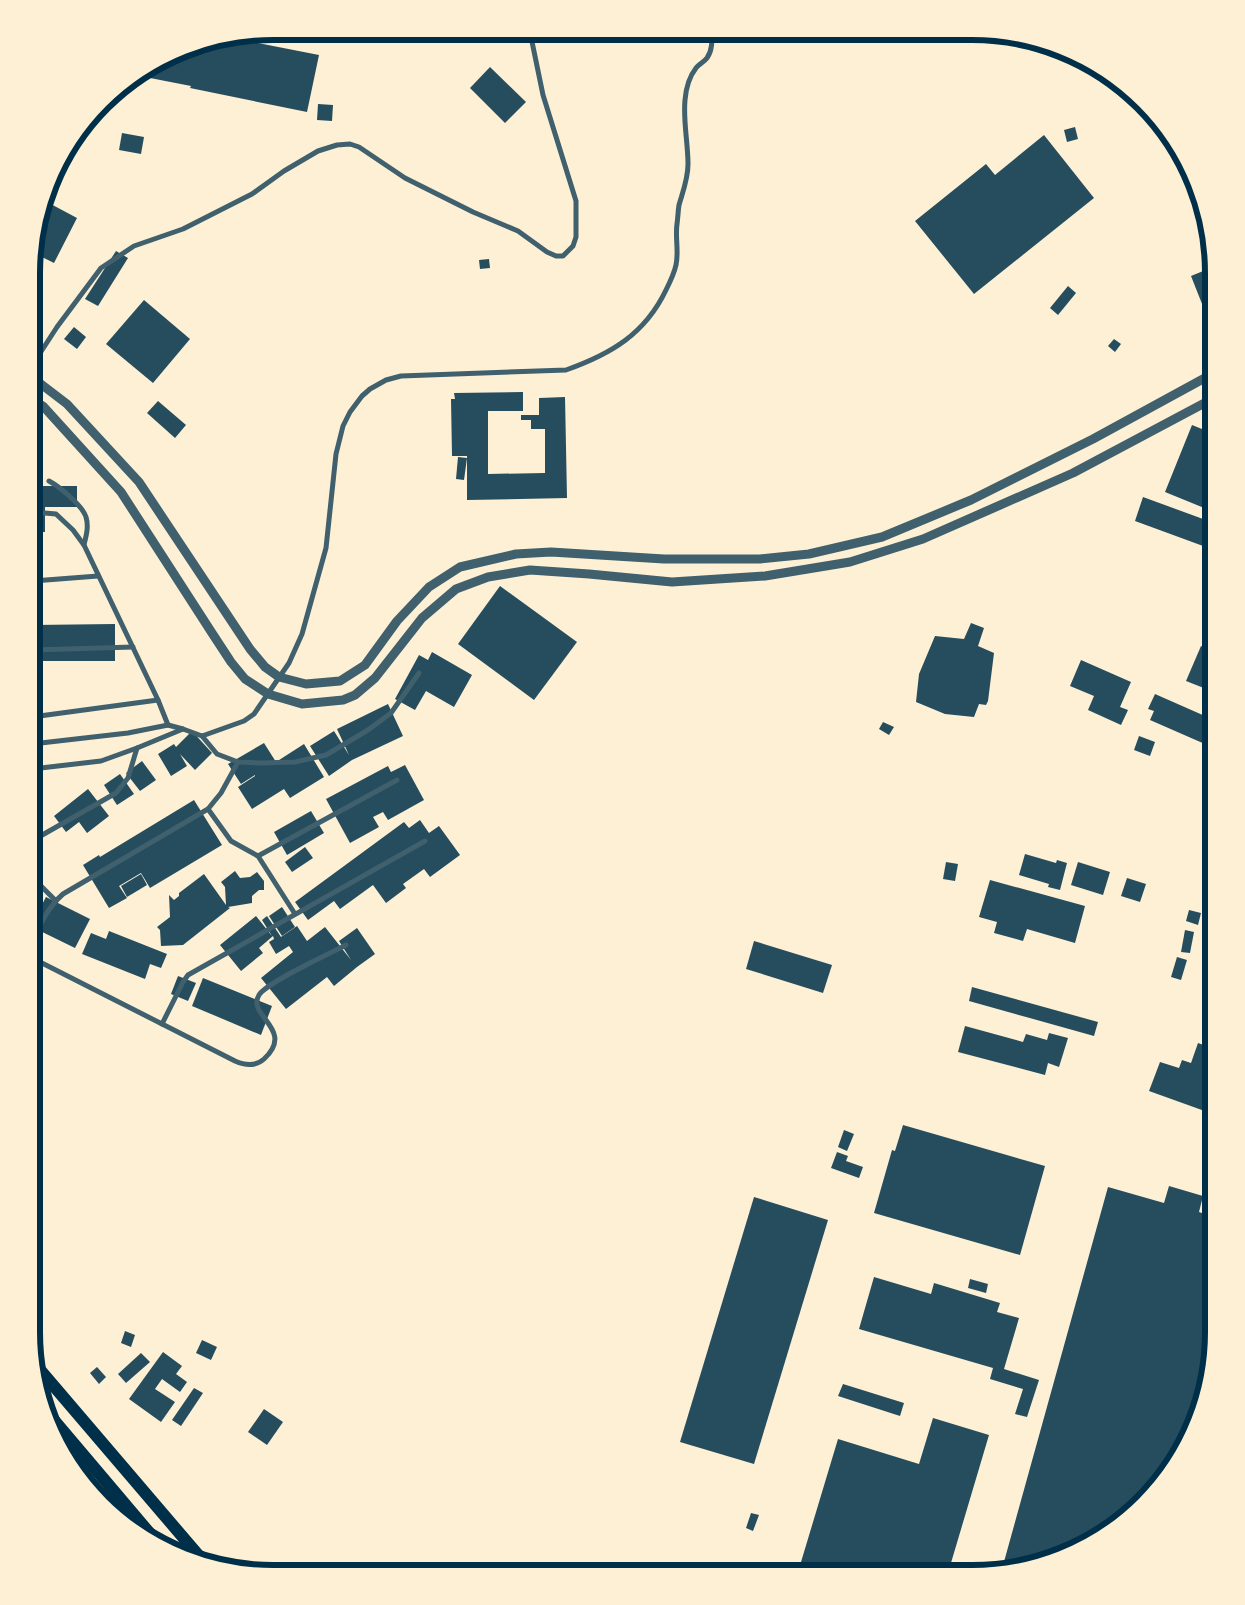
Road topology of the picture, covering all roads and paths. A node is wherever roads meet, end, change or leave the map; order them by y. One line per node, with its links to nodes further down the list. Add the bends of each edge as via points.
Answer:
1 (532, 40): 3 (street, via 543,95 576,201 576,237 573,246 563,256 546,252 518,231 405,178 359,147 336,145 318,151 252,194 183,229 134,246 101,268)
2 (712, 40): 16 (street, via 710,52 694,70 687,86 684,101 688,165 675,234 677,264 658,306 642,327 623,342 591,361 566,370 401,376 386,380 362,396 343,426 336,454 326,548 302,634)
3 (40, 353)
4 (1205, 378): 16 (street, via 971,500 882,537 809,554 760,559 664,559 551,552 516,554 460,567 429,587 397,622 365,665 340,681 306,684)
5 (40, 383): 16 (street, via 67,404 139,482 250,649 264,667)
6 (1205, 403): 17 (street, via 1073,473 923,539 850,562 765,576 672,582 530,570 488,577 456,589 422,618 375,678 355,695 343,700 302,704)
7 (40, 404): 17 (street, via 121,492 231,662 245,679)
8 (49, 481): 10 (street, via 62,489 86,515)
9 (40, 513): 10 (street, via 56,514)
10 (84, 545): 11 (street)
11 (98, 576): 12 (street); 13 (street)
12 (40, 580)
13 (133, 647): 14 (street); 18 (street)
14 (40, 650)
15 (418, 673): 25 (street, via 391,713 326,755 295,762)
16 (279, 677): 17 (street)
17 (268, 694): 22 (street, via 254,714 244,721)
18 (158, 700): 19 (street); 20 (street)
19 (40, 716)
20 (168, 725): 21 (street); 23 (street)
21 (183, 728): 22 (street); 24 (street)
22 (202, 736): 25 (street, via 217,754)
23 (40, 743)
24 (137, 748): 26 (street, via 101,760); 29 (street, via 128,778 116,793)
25 (238, 762): 28 (street)
26 (40, 768)
27 (397, 780): 31 (street)
28 (208, 809): 31 (street, via 227,837); 33 (street)
29 (40, 836)
30 (424, 841): 34 (street)
31 (258, 856): 34 (street)
32 (40, 885): 33 (street)
33 (56, 901): 35 (street)
34 (295, 914): 38 (street, via 188,975)
35 (40, 925)
36 (346, 945): 38 (street, via 277,981 260,994 258,1006 276,1041 274,1049 260,1062 252,1065 235,1061)
37 (40, 962): 38 (street)
38 (162, 1024)
39 (43, 1373): 42 (highway)
40 (61, 1429): 41 (highway)
41 (145, 1527)
42 (196, 1552)

